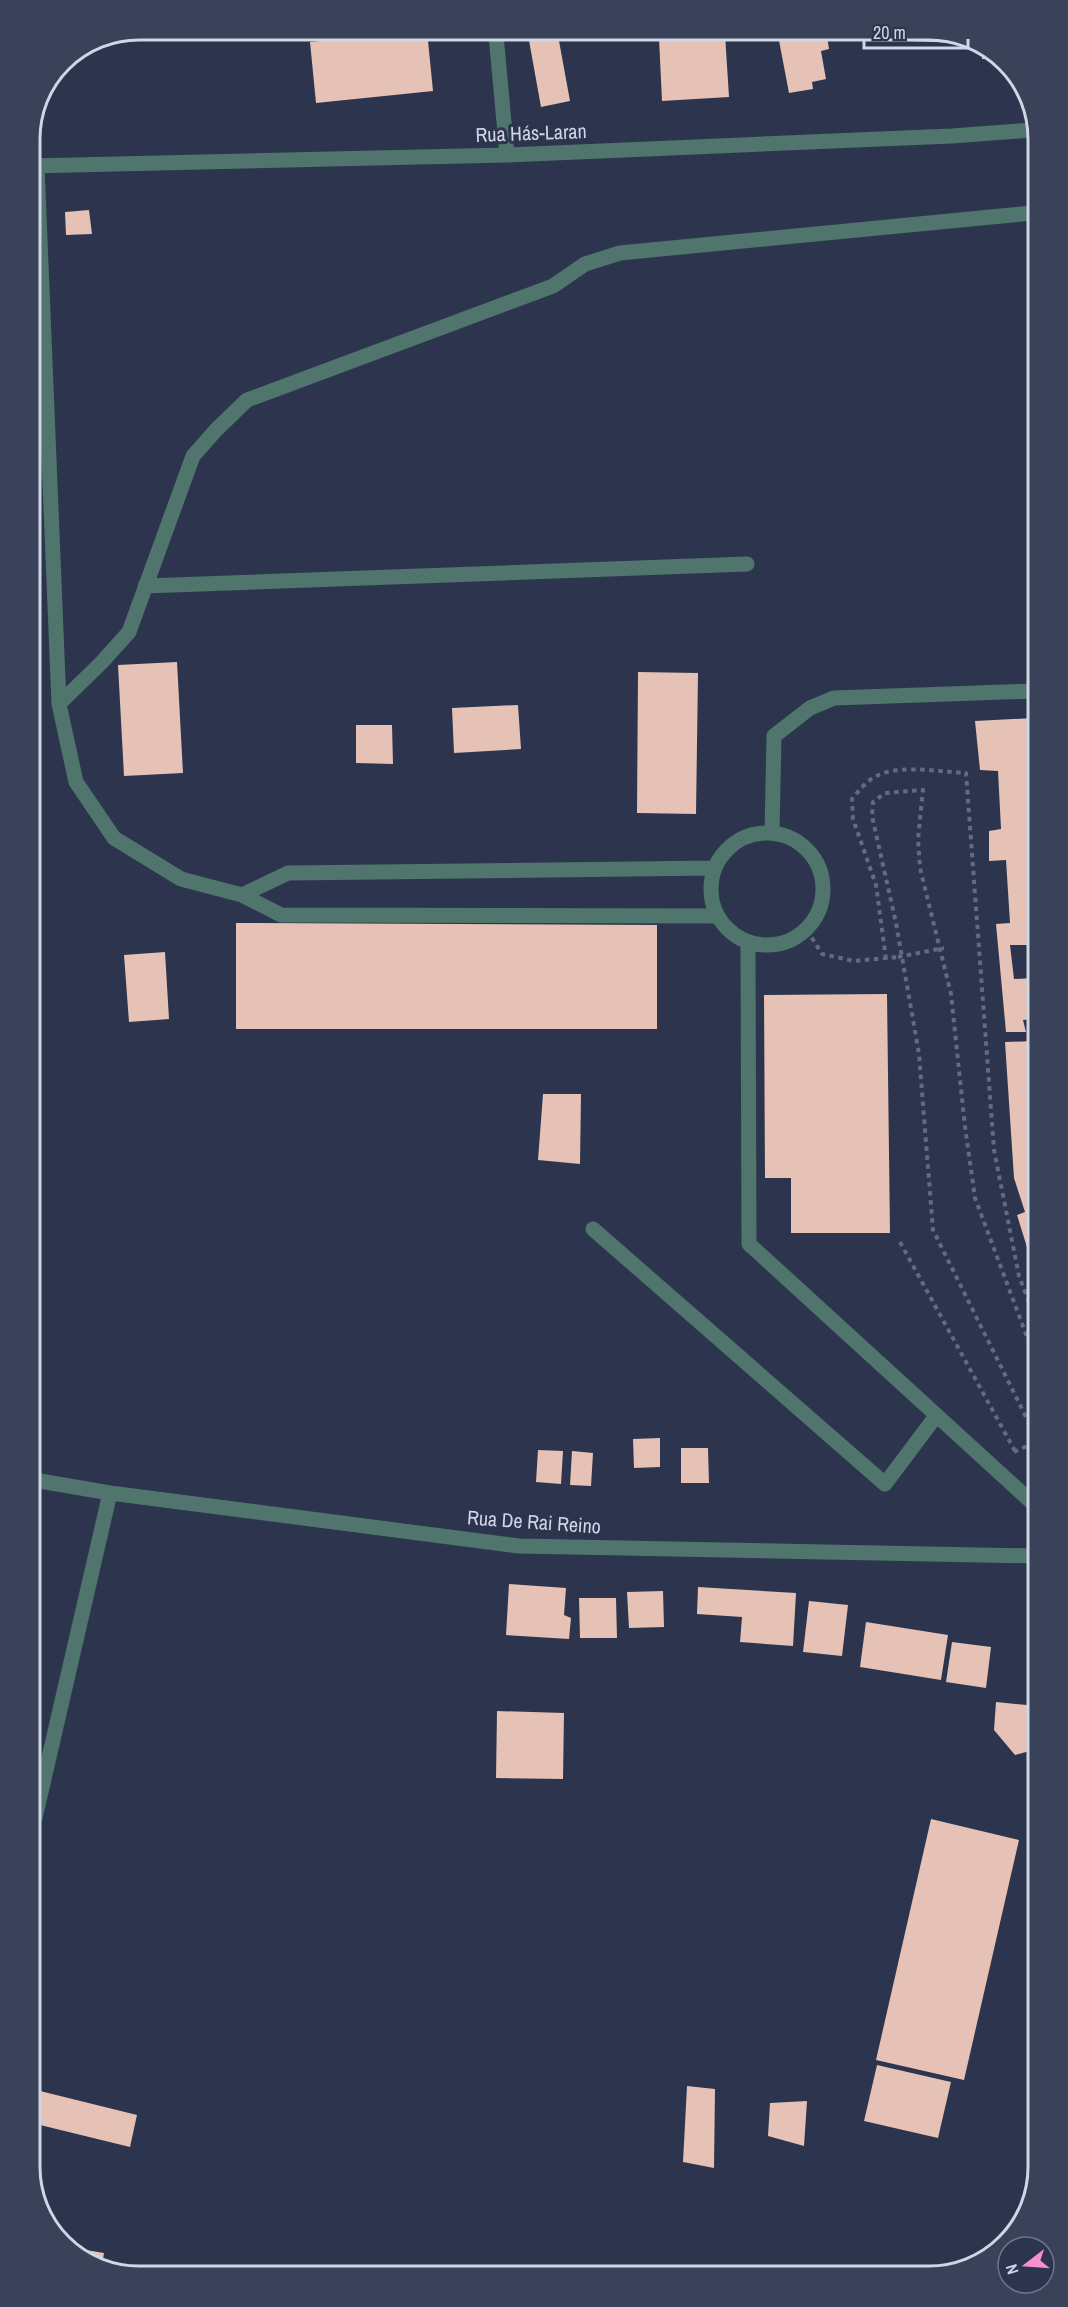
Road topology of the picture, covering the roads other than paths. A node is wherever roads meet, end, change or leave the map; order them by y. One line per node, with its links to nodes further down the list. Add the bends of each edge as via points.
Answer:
1 (496, 40): 3 (street)
2 (1027, 130): 3 (street, Rua Hás-Laran)
3 (507, 155): 4 (street, Rua Hás-Laran)
4 (41, 166)
5 (1028, 213): 8 (street, via 620,253 585,264 553,286 247,400 193,456)
6 (41, 315): 10 (street)
7 (747, 564): 8 (street)
8 (145, 586): 10 (street, via 129,632)
9 (1028, 692): 11 (street, via 834,698 810,708 774,736)
10 (59, 704): 13 (street, via 76,782 114,838 181,879)
11 (772, 832): 12 (street, via 737,840); 15 (street, via 802,844 820,870 822,902 807,930 779,945)
12 (714, 868): 13 (street, via 288,873); 14 (street, via 710,892)
13 (242, 895): 14 (street, via 281,915)
14 (717, 916): 15 (street, via 730,932)
15 (748, 942): 17 (street, via 749,1244)
16 (593, 1229): 17 (street, via 885,1484)
17 (936, 1416): 20 (street)
18 (40, 1481): 19 (street, Rua De Rai Reino)
19 (110, 1493): 21 (street, Rua De Rai Reino, via 519,1546); 22 (street)
20 (1028, 1499)
21 (1028, 1556)
22 (40, 1796)

